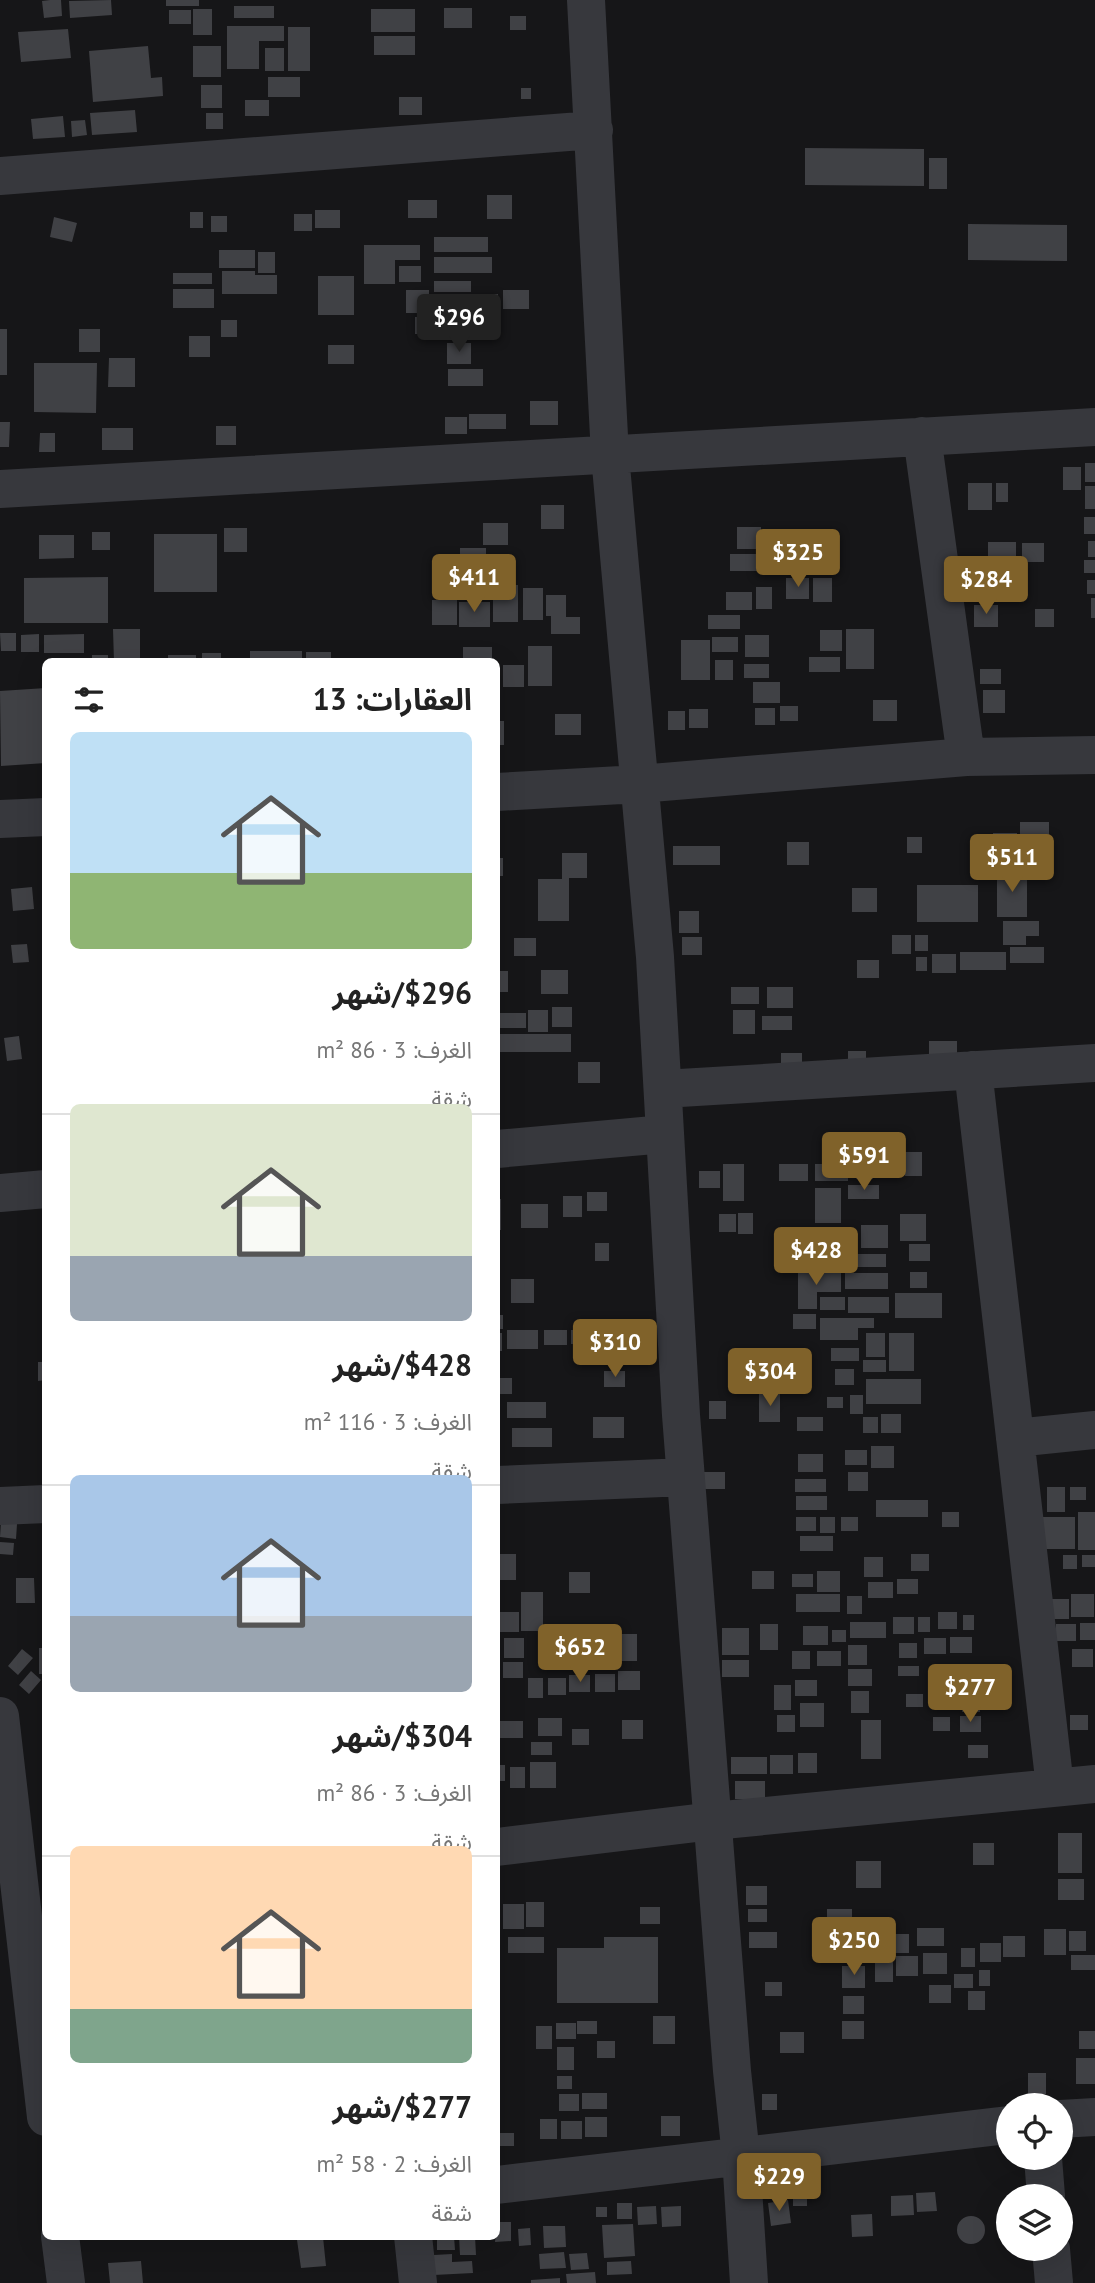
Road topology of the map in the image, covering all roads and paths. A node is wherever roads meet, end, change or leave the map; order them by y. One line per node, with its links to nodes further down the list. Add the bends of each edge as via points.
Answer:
1 (586, 0): 2 (street)
2 (594, 130): 3 (street); 6 (street)
3 (0, 176)
4 (1095, 427): 5 (street)
5 (922, 436): 6 (street); 9 (street)
6 (610, 455): 7 (street); 10 (street)
7 (0, 489)
8 (1095, 755): 9 (street)
9 (966, 757): 10 (street)
10 (639, 784): 11 (street); 16 (street)
11 (500, 792)
12 (42, 817): 13 (street)
13 (0, 819)
14 (1095, 1063): 15 (street)
15 (973, 1070): 16 (street); 22 (street)
16 (663, 1088): 17 (street)
17 (665, 1134): 18 (street); 23 (street)
18 (500, 1149)
19 (42, 1189): 20 (street)
20 (0, 1193)
21 (1095, 1430): 22 (street)
22 (1015, 1438): 29 (street)
23 (686, 1477): 24 (street); 30 (street)
24 (500, 1485)
25 (42, 1504): 26 (street)
26 (0, 1506)
27 (0, 1716): 32 (street)
28 (1095, 1784): 29 (street)
29 (1055, 1787): 30 (street)
30 (713, 1821): 31 (street); 37 (street)
31 (500, 1847)
32 (21, 1880): 33 (street)
33 (42, 2079)
34 (1095, 2117): 35 (street)
35 (1073, 2118)
36 (996, 2126): 37 (street)
37 (741, 2156): 38 (street); 44 (street)
38 (500, 2185)
39 (61, 2240): 42 (street)
40 (413, 2240): 43 (street)
41 (1052, 2261): 45 (street)
42 (66, 2283)
43 (418, 2283)
44 (749, 2283)
45 (1054, 2283)

